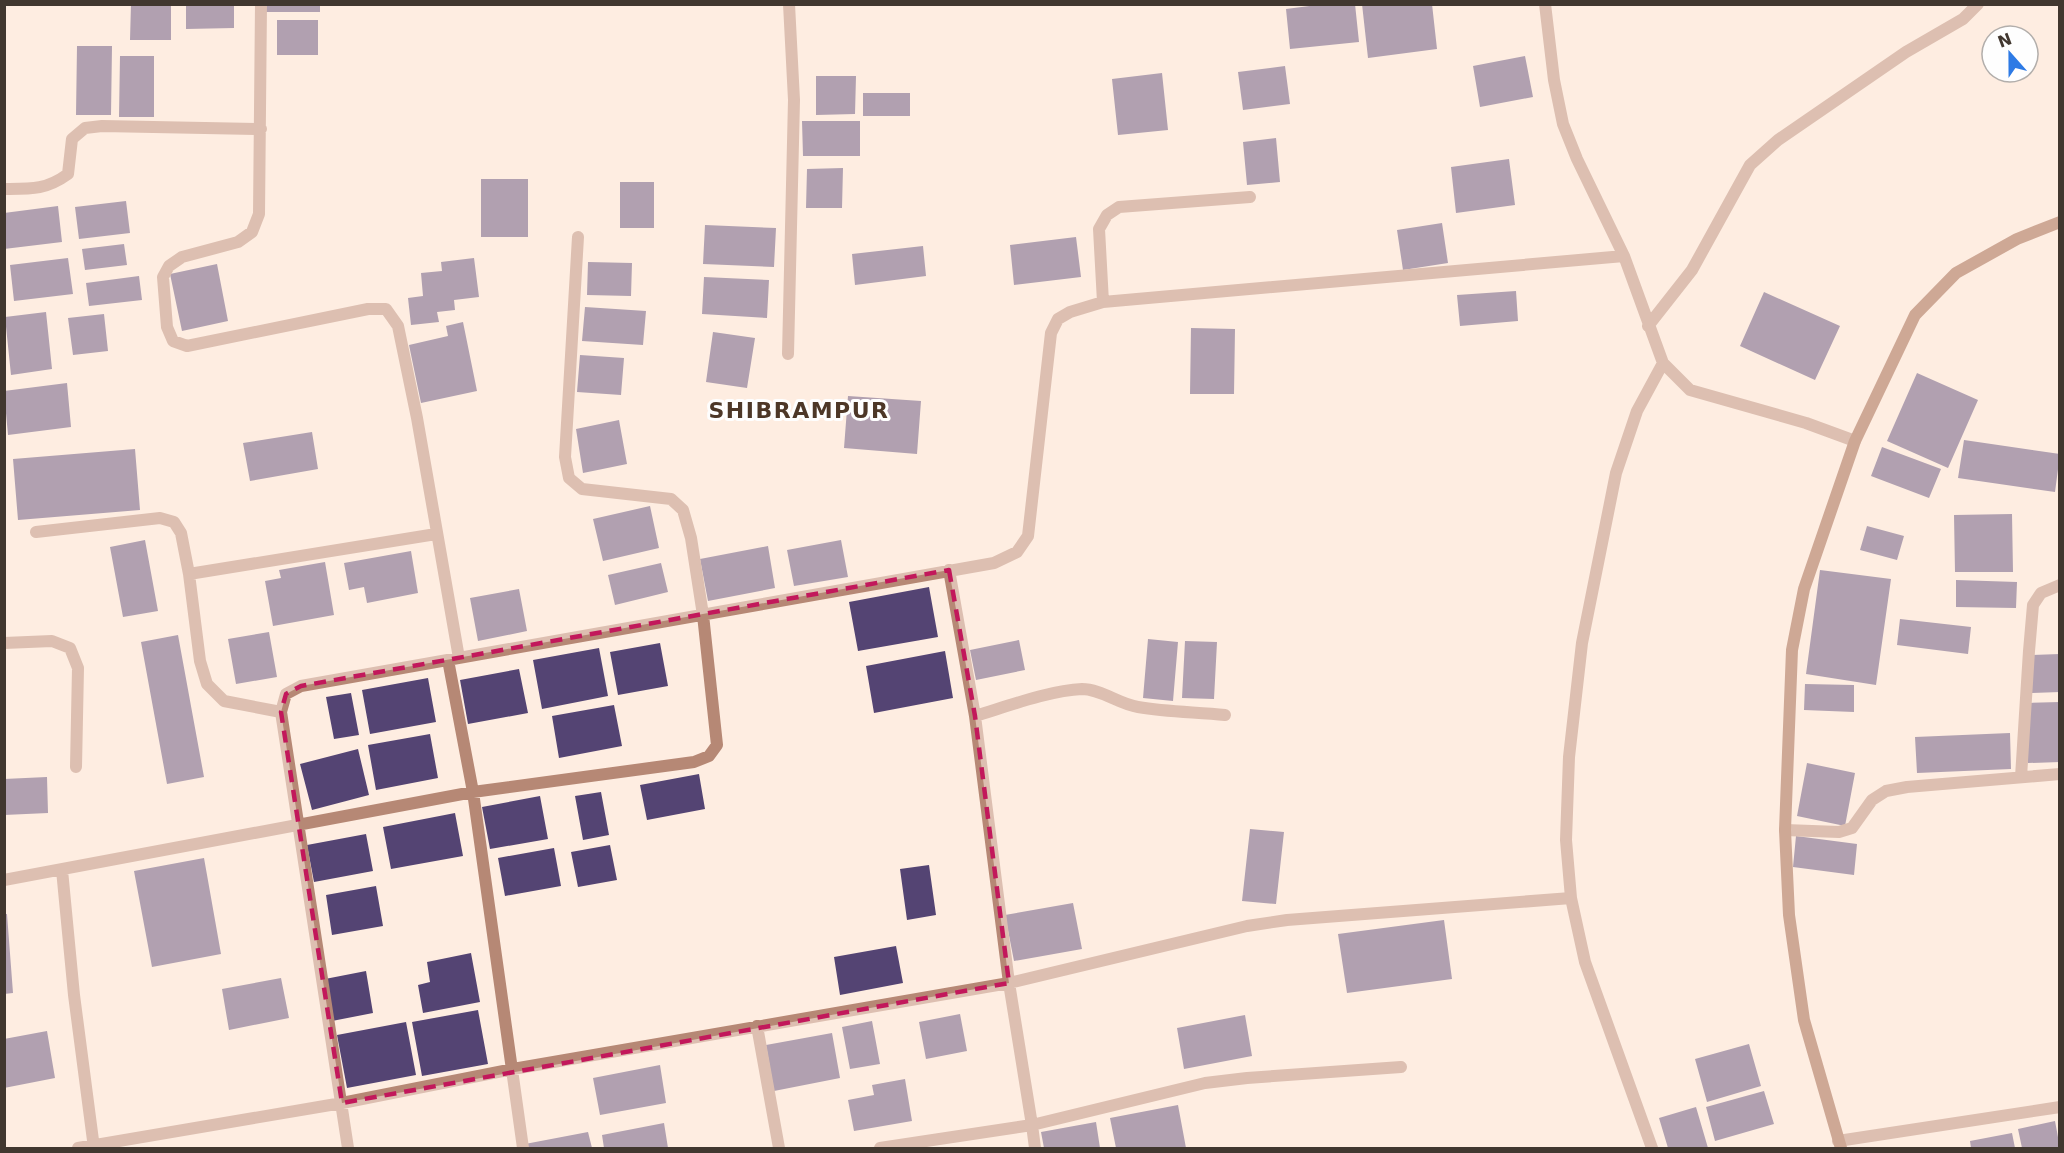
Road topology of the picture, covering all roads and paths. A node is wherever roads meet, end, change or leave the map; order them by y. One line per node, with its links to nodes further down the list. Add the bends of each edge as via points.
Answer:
1 (261, 4): 5 (street)
2 (789, 4): 13 (street, via 794,100)
3 (1545, 4): 10 (street, via 1563,124)
4 (1978, 4): 12 (street, via 1963,19 1905,52 1778,140 1750,165 1692,270)
5 (261, 129): 6 (street, via 85,128 72,139 68,174 55,184 35,189); 17 (street, via 259,214 252,232 238,242 182,257 169,266 163,278 167,327 173,341 187,346 368,309 386,309 398,327)
6 (4, 189)
7 (1250, 196): 11 (street, via 1119,207 1107,214 1099,229)
8 (2060, 222): 15 (street, via 2017,239 1956,273 1915,315)
9 (578, 237): 21 (street, via 565,457 569,478 582,489 670,499 683,510)
10 (1624, 256): 11 (street); 12 (street)
11 (1103, 302): 18 (street, via 1064,315 1051,333 1028,536 1017,552 994,563)
12 (1648, 326): 14 (street)
13 (789, 354)
14 (1663, 363): 15 (street, via 1690,390); 35 (street, via 1637,411 1616,472 1582,643 1569,758 1566,840)
15 (1855, 441): 32 (street, via 1804,589 1792,650)
16 (36, 532): 19 (street, via 160,518 174,522 181,533)
17 (436, 534): 19 (street); 23 (street)
18 (949, 570): 21 (street); 26 (street)
19 (189, 574): 24 (street, via 200,661 207,684 224,701)
20 (2060, 585): 29 (street, via 2041,593 2033,605)
21 (703, 615): 23 (street); 30 (street, via 717,745 710,756 694,762)
22 (4, 643): 27 (street, via 52,641 70,648 78,668)
23 (453, 659): 24 (street, via 302,686 286,694); 30 (street)
24 (281, 712): 31 (street)
25 (1225, 715): 26 (street, via 1121,704 1084,689)
26 (975, 716): 36 (street)
27 (76, 767)
28 (2060, 774): 29 (street)
29 (2021, 777): 32 (street, via 1886,791 1872,800 1852,828 1839,832)
30 (473, 792): 31 (street); 39 (street)
31 (298, 825): 33 (street); 40 (street)
32 (1785, 830): 43 (street, via 1789,915 1804,1020)
33 (62, 870): 34 (street); 44 (street)
34 (4, 880)
35 (1571, 898): 36 (street, via 1247,926); 51 (street, via 1585,962)
36 (1010, 983): 37 (street); 42 (street)
37 (757, 1026): 39 (street); 48 (street)
38 (1401, 1067): 42 (street, via 1206,1083)
39 (513, 1069): 40 (street); 47 (street)
40 (342, 1103): 44 (street); 46 (street)
41 (2060, 1107): 43 (street)
42 (1032, 1125): 49 (street); 50 (street)
43 (1839, 1145)
44 (93, 1147): 45 (street)
45 (78, 1149)
46 (348, 1149)
47 (523, 1149)
48 (779, 1149)
49 (880, 1149)
50 (1035, 1149)
51 (1652, 1149)

